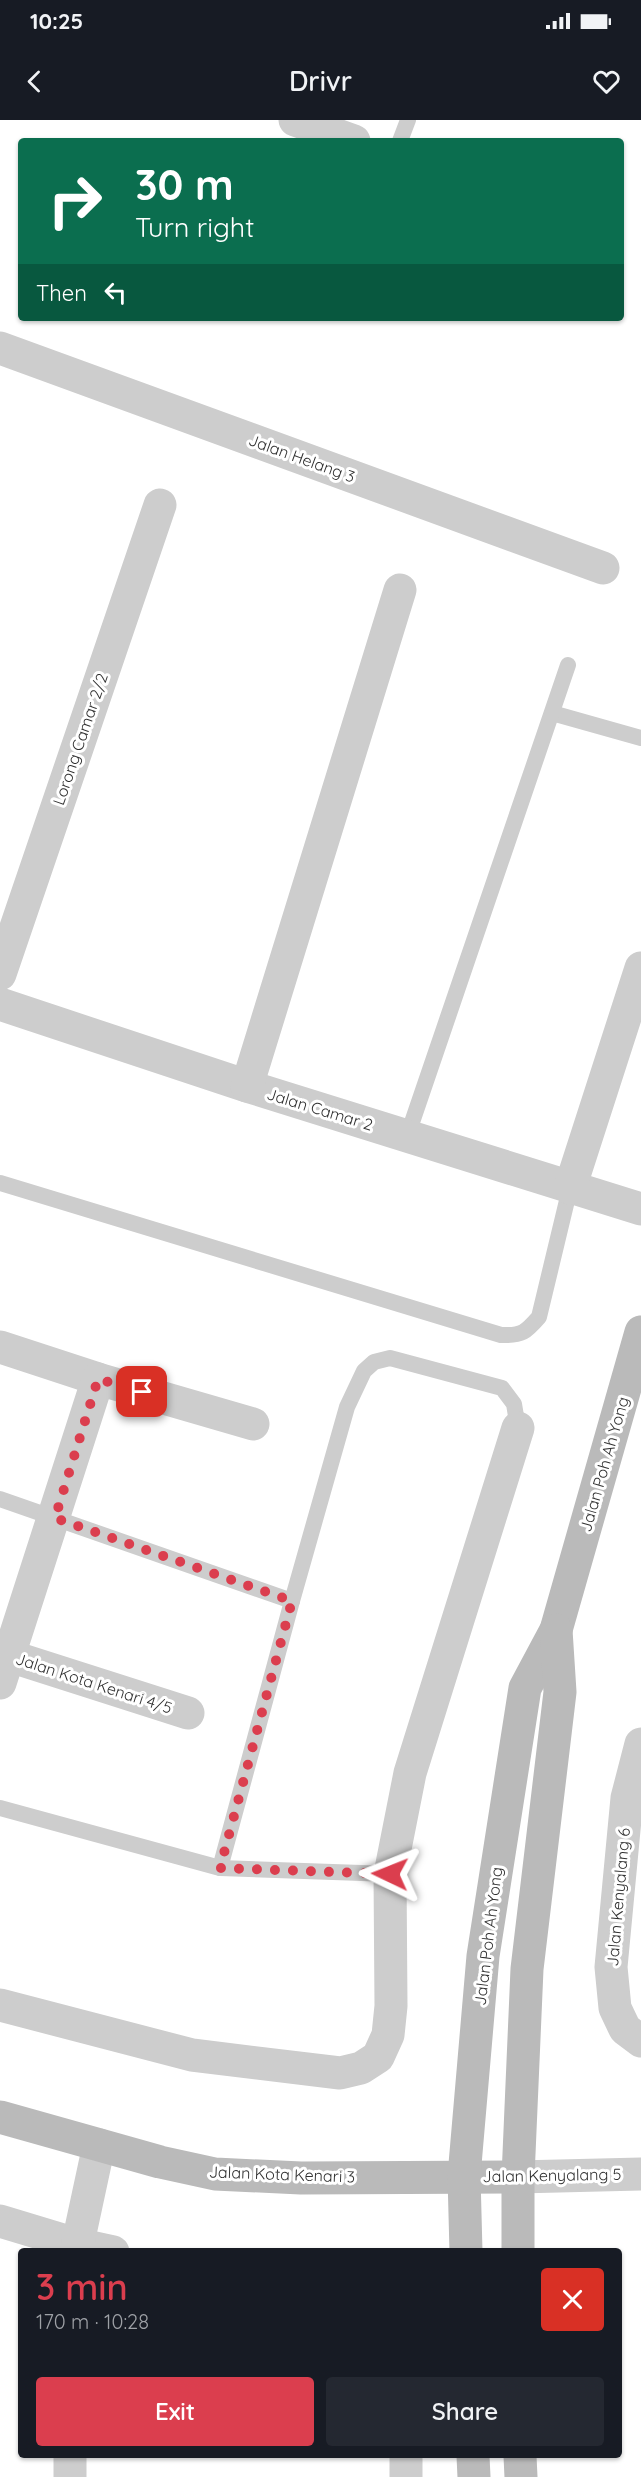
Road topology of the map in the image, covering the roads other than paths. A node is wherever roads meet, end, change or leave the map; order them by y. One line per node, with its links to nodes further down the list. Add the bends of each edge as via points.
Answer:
1 (295, 120): 3 (street)
2 (408, 120): 4 (lane)
3 (346, 138)
4 (401, 138)
5 (0, 348): 7 (street, Jalan Helang 3)
6 (160, 505): 13 (street, Lorong Camar 2/2)
7 (603, 568)
8 (400, 590): 15 (street)
9 (568, 665): 10 (lane)
10 (552, 713): 11 (lane); 16 (lane)
11 (641, 738)
12 (641, 968): 18 (street)
13 (0, 974)
14 (0, 1004): 15 (street, Jalan Camar 2)
15 (247, 1086): 16 (street, Jalan Camar 2)
16 (407, 1137): 18 (street, Jalan Camar 2)
17 (0, 1183): 18 (lane, via 501,1335 517,1336 539,1317)
18 (570, 1188): 19 (street, Jalan Camar 2)
19 (641, 1209)
20 (641, 1332): 28 (main road, Jalan Poh Ah Yong)
21 (0, 1347): 22 (street)
22 (98, 1379): 23 (street); 26 (street)
23 (253, 1424)
24 (519, 1428): 27 (lane, via 514,1404 502,1388 390,1358 374,1362 363,1371 347,1407); 34 (street, via 410,1773)
25 (0, 1499): 26 (lane)
26 (55, 1518): 27 (lane); 29 (street)
27 (292, 1601): 33 (lane)
28 (556, 1630): 40 (main road, Jalan Poh Ah Yong, via 525,1688 483,1956); 41 (main road, Jalan Poh Ah Yong, via 560,1692 526,1969)
29 (3, 1664): 30 (street, Jalan Kota Kenari 4/5)
30 (188, 1713)
31 (641, 1744): 36 (street, Jalan Kenyalang 6, via 627,1798 611,1967 615,2008 625,2030)
32 (0, 1808): 33 (lane)
33 (220, 1868): 34 (lane)
34 (390, 1874): 35 (street, via 388,2035 378,2057 361,2068 340,2073 192,2055)
35 (0, 2005)
36 (641, 2041)
37 (0, 2117): 38 (main road, Jalan Kota Kenari 3)
38 (99, 2145): 40 (main road, Jalan Kota Kenari 3, via 215,2174 301,2178); 43 (street)
39 (641, 2174): 41 (street, Jalan Kenyalang 5)
40 (464, 2176): 41 (main road, Jalan Kenyalang 5); 44 (main road, Jalan Poh Ah Yong)
41 (518, 2177): 45 (main road, Jalan Poh Ah Yong)
42 (0, 2221): 43 (street)
43 (76, 2248)
44 (466, 2248)
45 (518, 2248)
46 (70, 2458): 50 (street)
47 (405, 2458): 51 (street)
48 (473, 2458): 52 (main road)
49 (520, 2458): 53 (main road)
50 (70, 2477)
51 (406, 2477)
52 (474, 2477)
53 (520, 2477)

